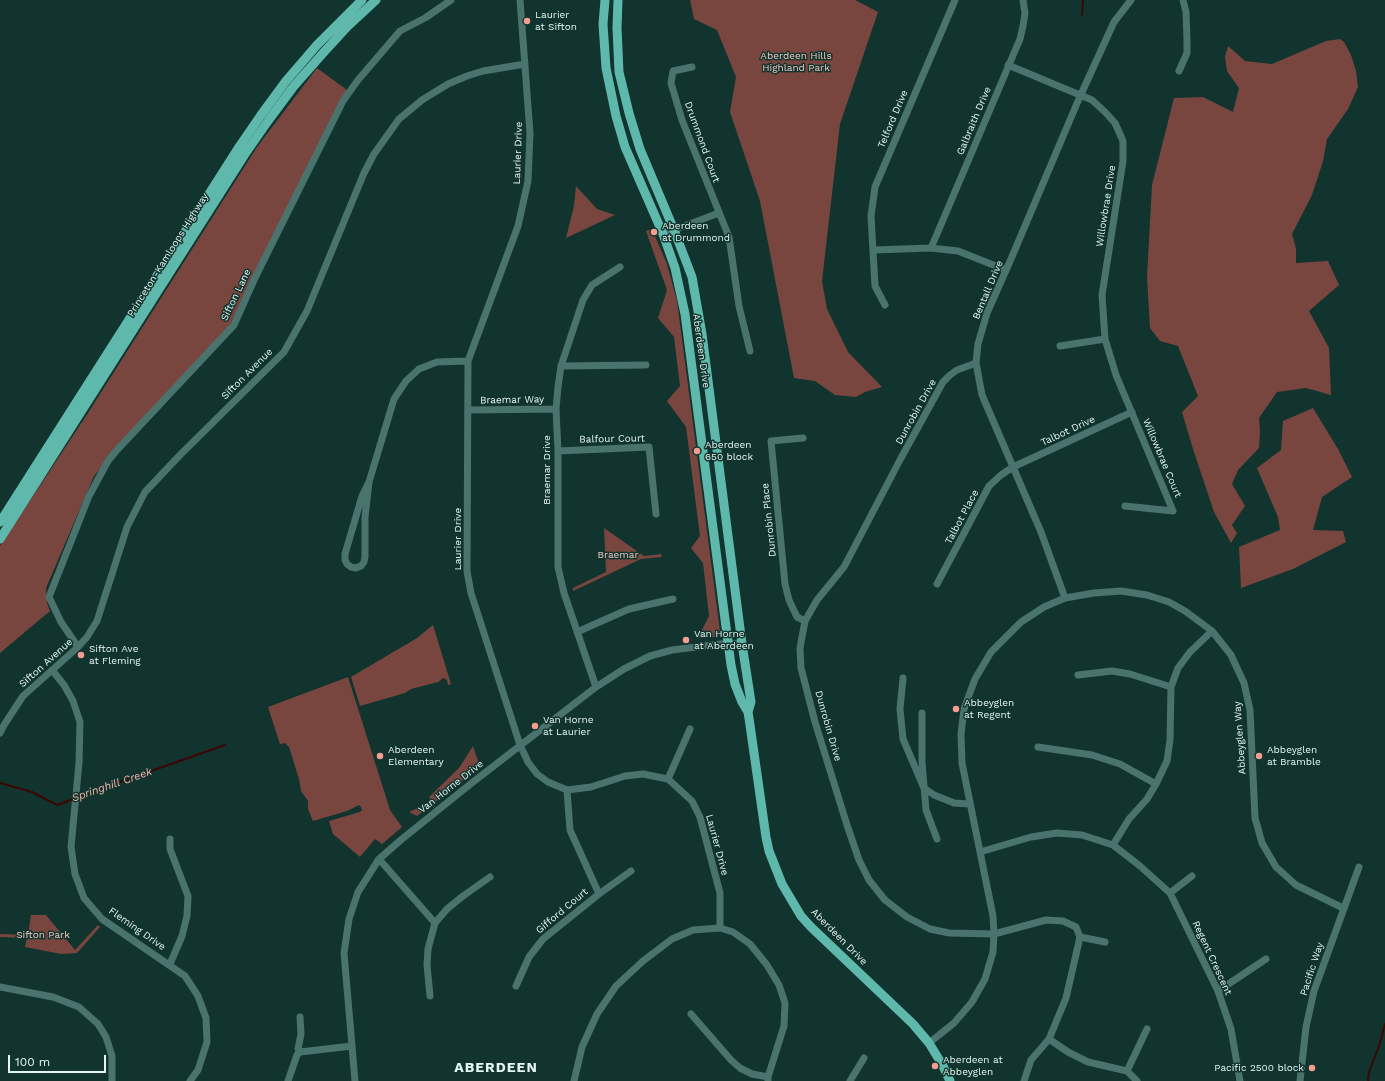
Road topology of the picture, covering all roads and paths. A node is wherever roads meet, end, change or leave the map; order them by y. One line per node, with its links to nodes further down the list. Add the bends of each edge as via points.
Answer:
1 (362, 0): 40 (main road, Princeton-Kamloops Highway, via 317,45 261,115)
2 (376, 0): 41 (main road, Princeton-Kamloops Highway, via 324,52 264,126)
3 (451, 0): 50 (street, Sifton Lane, via 400,31 358,80 343,101 234,325 108,461 89,496 49,597 61,622)
4 (520, 0): 11 (street, Laurier Drive)
5 (605, 0): 18 (main road, Aberdeen Drive, via 603,24 606,68 616,116 625,147)
6 (618, 0): 17 (main road, Aberdeen Drive, via 619,72 628,112 640,149)
7 (955, 0): 20 (street, Telford Drive, via 875,187 871,216)
8 (1023, 0): 12 (street, Galbraith Drive, via 1025,13 1020,39)
9 (1131, 0): 15 (street, Bentall Drive, via 1114,22)
10 (1183, 0): 14 (street, via 1188,40 1187,53)
11 (525, 64): 27 (street, Laurier Drive, via 530,133 528,181 518,226); 50 (street, Sifton Avenue, via 483,71 448,84 404,114 385,136 364,173 307,311 284,352 145,492 127,527 97,621)
12 (1008, 65): 15 (street, Willowbrae Drive); 19 (street, Galbraith Drive)
13 (692, 67): 16 (street, Drummond Court, via 673,71 671,83 682,120)
14 (1179, 71)
15 (1081, 95): 22 (street, Bentall Drive); 24 (street, Willowbrae Drive, via 1092,100 1105,112 1123,140 1124,160 1102,295)
16 (719, 213): 17 (street); 26 (street, Drummond Court, via 729,237 739,306)
17 (674, 230): 18 (street); 49 (main road, Aberdeen Drive, via 692,277 702,334)
18 (663, 234): 48 (main road, Aberdeen Drive, via 675,268 685,314)
19 (931, 248): 20 (street); 22 (street, via 958,250)
20 (874, 250): 23 (street, Telford Drive, via 876,286)
21 (620, 267): 30 (street, Braemar Drive, via 592,285 583,300)
22 (1006, 270): 28 (street, Bentall Drive, via 987,313 978,344)
23 (885, 305)
24 (1105, 339): 25 (street); 33 (street, Willowbrae Drive, via 1116,375)
25 (1060, 346)
26 (750, 351)
27 (468, 361): 32 (street, Laurier Drive); 37 (street, via 437,362 419,369 406,381 394,399)
28 (976, 363): 36 (street, Bentall Drive, via 982,395); 45 (street, Dunrobin Drive, via 957,370 943,382 844,567 817,600)
29 (646, 365): 30 (street)
30 (561, 366): 31 (street, Braemar Drive)
31 (556, 409): 32 (street, Braemar Way); 35 (street, Braemar Drive)
32 (468, 410): 60 (street, Laurier Drive, via 469,586)
33 (1132, 412): 36 (street, Talbot Drive); 38 (street, Willowbrae Court, via 1173,511)
34 (803, 438): 45 (street, Dunrobin Place, via 771,441 785,584 796,617)
35 (558, 451): 39 (street, Balfour Court, via 649,447); 47 (street, Braemar Drive, via 558,567)
36 (1013, 467): 42 (street, Talbot Place, via 1001,474 990,486); 43 (street, Bentall Drive, via 1041,532)
37 (369, 482): 37 (street, via 362,496 345,554 347,564 356,568 364,562)
38 (1125, 506)
39 (656, 514)
40 (0, 522)
41 (0, 539)
42 (937, 584)
43 (1065, 598): 46 (street, Abbeyglen Way, via 1121,592 1147,595 1169,602); 66 (street, Abbeyglen Way, via 1044,607 1021,622 991,652 975,679 964,709 961,734 962,763)
44 (673, 599): 47 (street, via 629,609)
45 (805, 621): 81 (street, Dunrobin Drive, via 800,648 802,668 815,722 847,825 869,880 885,900 907,917 930,929)
46 (1212, 631): 54 (street, via 1178,668); 78 (street, Abbeyglen Way, via 1231,655 1244,683 1250,710 1254,818 1262,843 1276,867 1296,885)
47 (578, 632): 55 (street, Braemar Drive)
48 (729, 643): 49 (street, Van Horne Drive); 55 (street, Van Horne Drive, via 672,650 650,656 624,668); 56 (main road, Aberdeen Drive, via 735,684)
49 (742, 644): 56 (main road, Aberdeen Drive, via 751,702)
50 (78, 647): 51 (street, Sifton Avenue)
51 (52, 670): 59 (street, Sifton Avenue, via 23,696); 85 (street, Fleming Drive, via 73,701 80,722 71,847 75,874 84,898 102,919)
52 (1078, 675): 54 (street, via 1112,671)
53 (903, 678): 64 (street, via 900,708 903,739)
54 (1171, 686): 63 (street, via 1167,761)
55 (596, 688): 60 (street, Van Horne Drive)
56 (748, 712): 94 (main road, Aberdeen Drive, via 766,837 782,884 811,927 913,1024)
57 (922, 713): 64 (street)
58 (690, 729): 62 (street)
59 (0, 733)
60 (520, 745): 65 (street, Laurier Drive, via 537,774); 71 (street, Van Horne Drive)
61 (1038, 748): 63 (street, via 1092,755 1120,764)
62 (668, 778): 65 (street, Laurier Drive, via 644,774 625,776 591,787); 80 (street, Laurier Drive, via 692,801 700,817 720,893)
63 (1156, 784): 69 (street, via 1147,799 1129,819)
64 (924, 788): 66 (street, via 954,803); 68 (street, via 926,810)
65 (567, 790): 77 (street, Gifford Court, via 570,830)
66 (970, 804): 70 (street, Abbeyglen Way)
67 (170, 839): 85 (street, via 170,849 188,896 188,916)
68 (937, 839)
69 (1114, 846): 70 (street, Regent Crescent, via 1082,835 1057,833 1031,837); 76 (street, Regent Crescent)
70 (980, 852): 81 (street, Abbeyglen Way, via 993,916)
71 (379, 859): 79 (street); 95 (street, Van Horne Drive, via 358,892 348,919 344,953)
72 (1359, 867): 78 (street, Pacific Way)
73 (631, 871): 77 (street, Gifford Court)
74 (490, 876): 79 (street, via 447,909)
75 (1192, 876): 76 (street)
76 (1170, 893): 88 (street, Regent Crescent)
77 (599, 894): 86 (street, Gifford Court, via 543,939 529,957)
78 (1343, 908): 110 (street, Pacific Way, via 1314,992 1306,1027)
79 (435, 923): 89 (street, via 428,949)
80 (720, 928): 99 (street, via 733,932 750,944 780,985 785,1003 784,1026); 104 (street, via 693,930 672,939 616,986 597,1014 582,1046)
81 (994, 934): 82 (street, Dunrobin Drive, via 1046,920 1063,921 1076,926); 94 (street, Abbeyglen Way, via 993,952 985,979 972,1002 954,1022)
82 (1080, 937): 83 (street); 93 (street, via 1066,998)
83 (1105, 942)
84 (1266, 959): 88 (street)
85 (170, 964): 101 (street, Fleming Drive, via 185,976 198,996 206,1018 207,1042 198,1070)
86 (516, 986)
87 (0, 987): 100 (street, via 53,997 78,1007 98,1024 106,1037 112,1056)
88 (1218, 991): 109 (street, Regent Crescent, via 1231,1029)
89 (430, 996)
90 (691, 1014): 99 (street, via 740,1068)
91 (300, 1017): 96 (street)
92 (1147, 1029): 98 (street)
93 (1049, 1039): 98 (street, via 1088,1062); 107 (street, via 1032,1060)
94 (928, 1044): 106 (main road, Aberdeen Drive)
95 (352, 1046): 96 (street); 103 (street, Van Horne Drive)
96 (300, 1052): 102 (street)
97 (864, 1058): 105 (street)
98 (1127, 1071): 108 (street)
99 (768, 1079)
100 (112, 1081)
101 (190, 1081)
102 (288, 1081)
103 (355, 1081)
104 (574, 1081)
105 (850, 1081)
106 (950, 1081)
107 (1024, 1081)
108 (1138, 1081)
109 (1240, 1081)
110 (1300, 1081)

